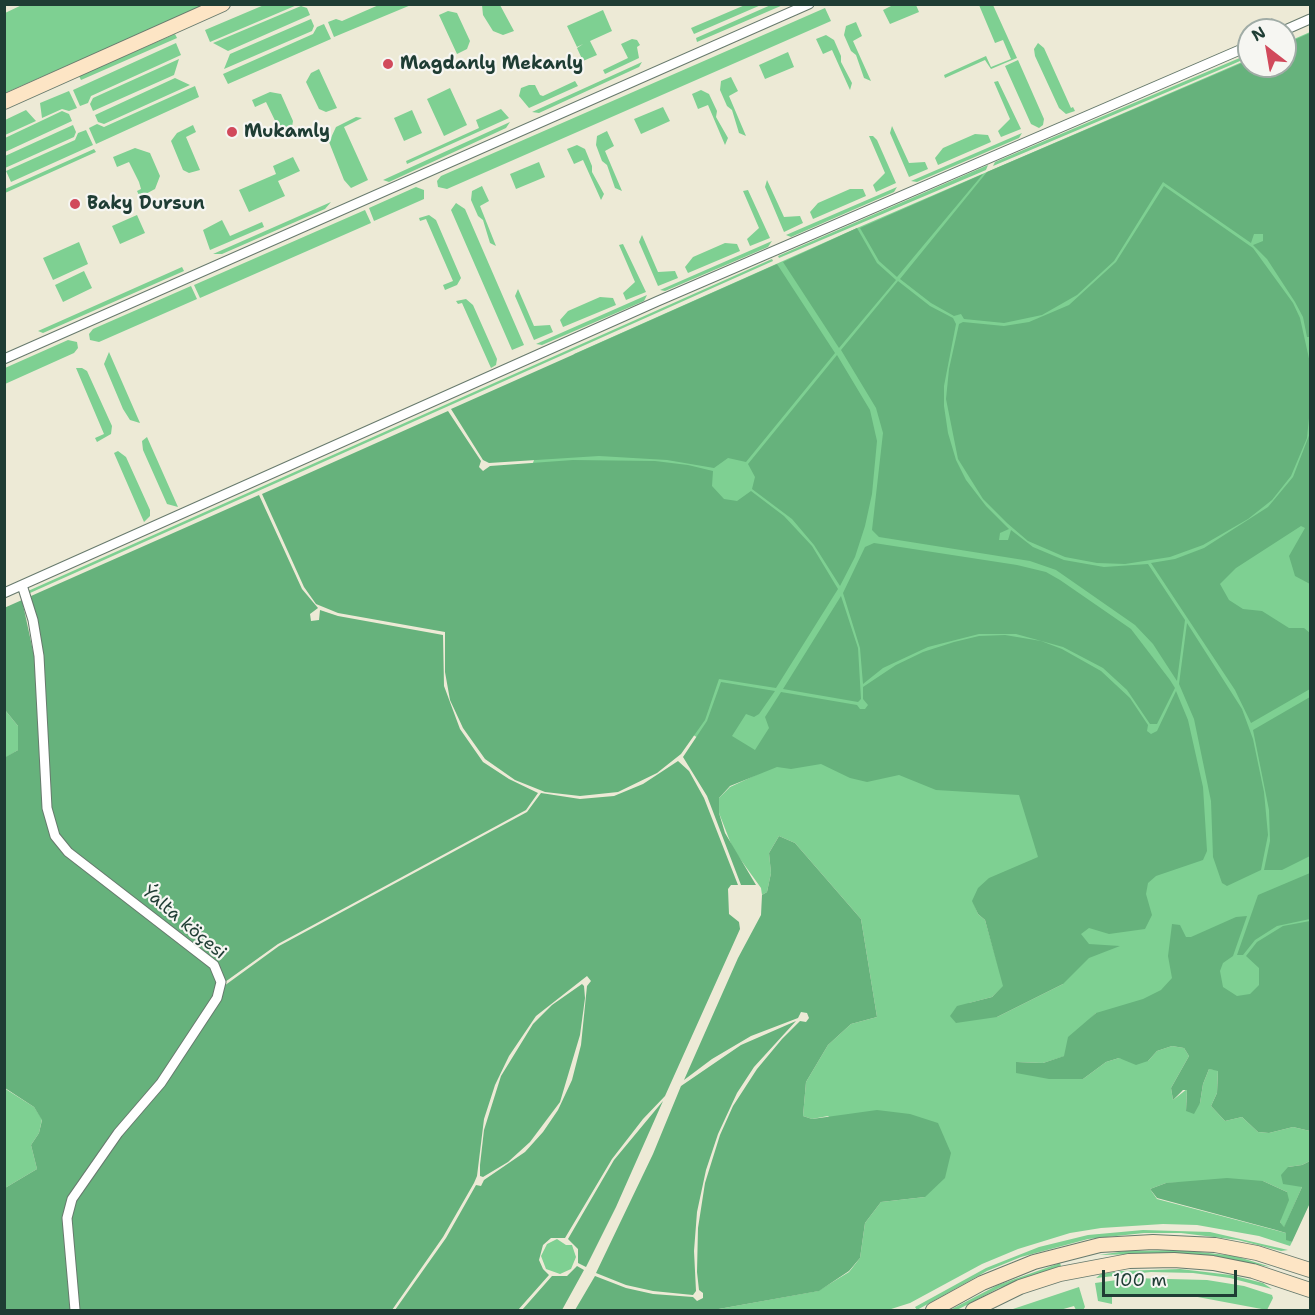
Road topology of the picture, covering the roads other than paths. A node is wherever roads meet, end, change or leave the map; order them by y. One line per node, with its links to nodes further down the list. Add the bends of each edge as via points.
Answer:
1 (223, 4): 6 (street)
2 (808, 4): 7 (street)
3 (1311, 19): 4 (street)
4 (1297, 25)
5 (1237, 51): 8 (street, via 647,306)
6 (4, 102)
7 (4, 359)
8 (22, 585): 9 (street); 16 (street, Ýalta köçesi, via 39,656 47,808 55,836 68,852 214,965 221,982 217,998 161,1083 118,1133 72,1199 67,1218)
9 (4, 593)
10 (1078, 1250): 11 (street, via 1127,1243 1195,1242); 12 (street); 17 (street, via 1003,1274)
11 (1295, 1264): 13 (street); 14 (street)
12 (1082, 1268): 14 (street, via 1129,1261 1184,1261 1234,1267); 18 (street, via 1020,1287)
13 (1311, 1270)
14 (1287, 1281): 15 (street)
15 (1311, 1290)
16 (75, 1311)
17 (933, 1311)
18 (973, 1311)

